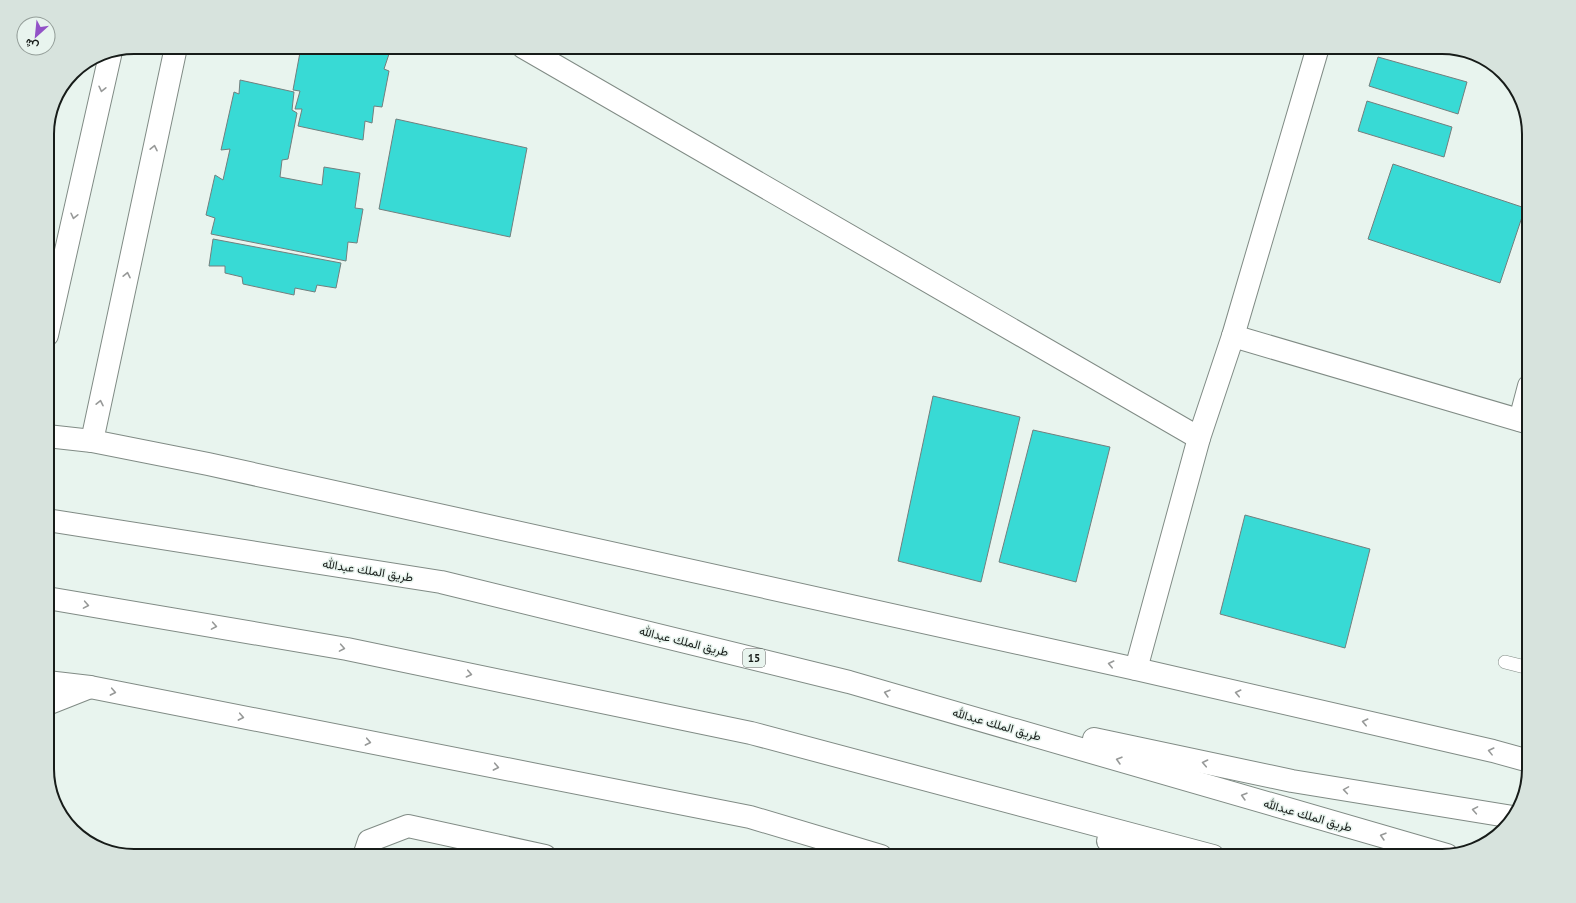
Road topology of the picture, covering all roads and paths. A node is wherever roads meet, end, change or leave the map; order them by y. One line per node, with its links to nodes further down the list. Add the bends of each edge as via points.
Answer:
1 (175, 54): 10 (main road, one-way to 1)
2 (535, 54): 9 (main road)
3 (1316, 54): 6 (main road)
4 (109, 58): 5 (main road, one-way to 5)
5 (54, 304)
6 (1233, 336): 7 (main road); 9 (main road)
7 (1522, 420)
8 (54, 437): 10 (main road)
9 (1200, 438): 15 (main road)
10 (92, 441): 15 (main road, one-way to 10, via 208,464)
11 (54, 521): 18 (main road, طريق الملك عبدالله / 15, one-way to 11, via 849,682 441,582)
12 (54, 599): 21 (main road, one-way to 21, via 348,649 712,725)
13 (1505, 662): 14 (lane)
14 (1522, 666)
15 (1136, 669): 20 (main road, one-way to 15)
16 (54, 683): 17 (main road)
17 (90, 687): 19 (main road); 25 (main road, one-way to 25, via 750,817)
18 (908, 699): 22 (main road, one-way to 18, via 1292,781); 28 (main road, طريق الملك عبدالله / 15, one-way to 18)
19 (54, 701)
20 (1522, 759)
21 (965, 790): 26 (main road); 27 (main road)
22 (1507, 816)
23 (366, 849): 24 (main road, via 369,841 408,826)
24 (513, 849)
25 (857, 849)
26 (1129, 849)
27 (1187, 849)
28 (1426, 849)

